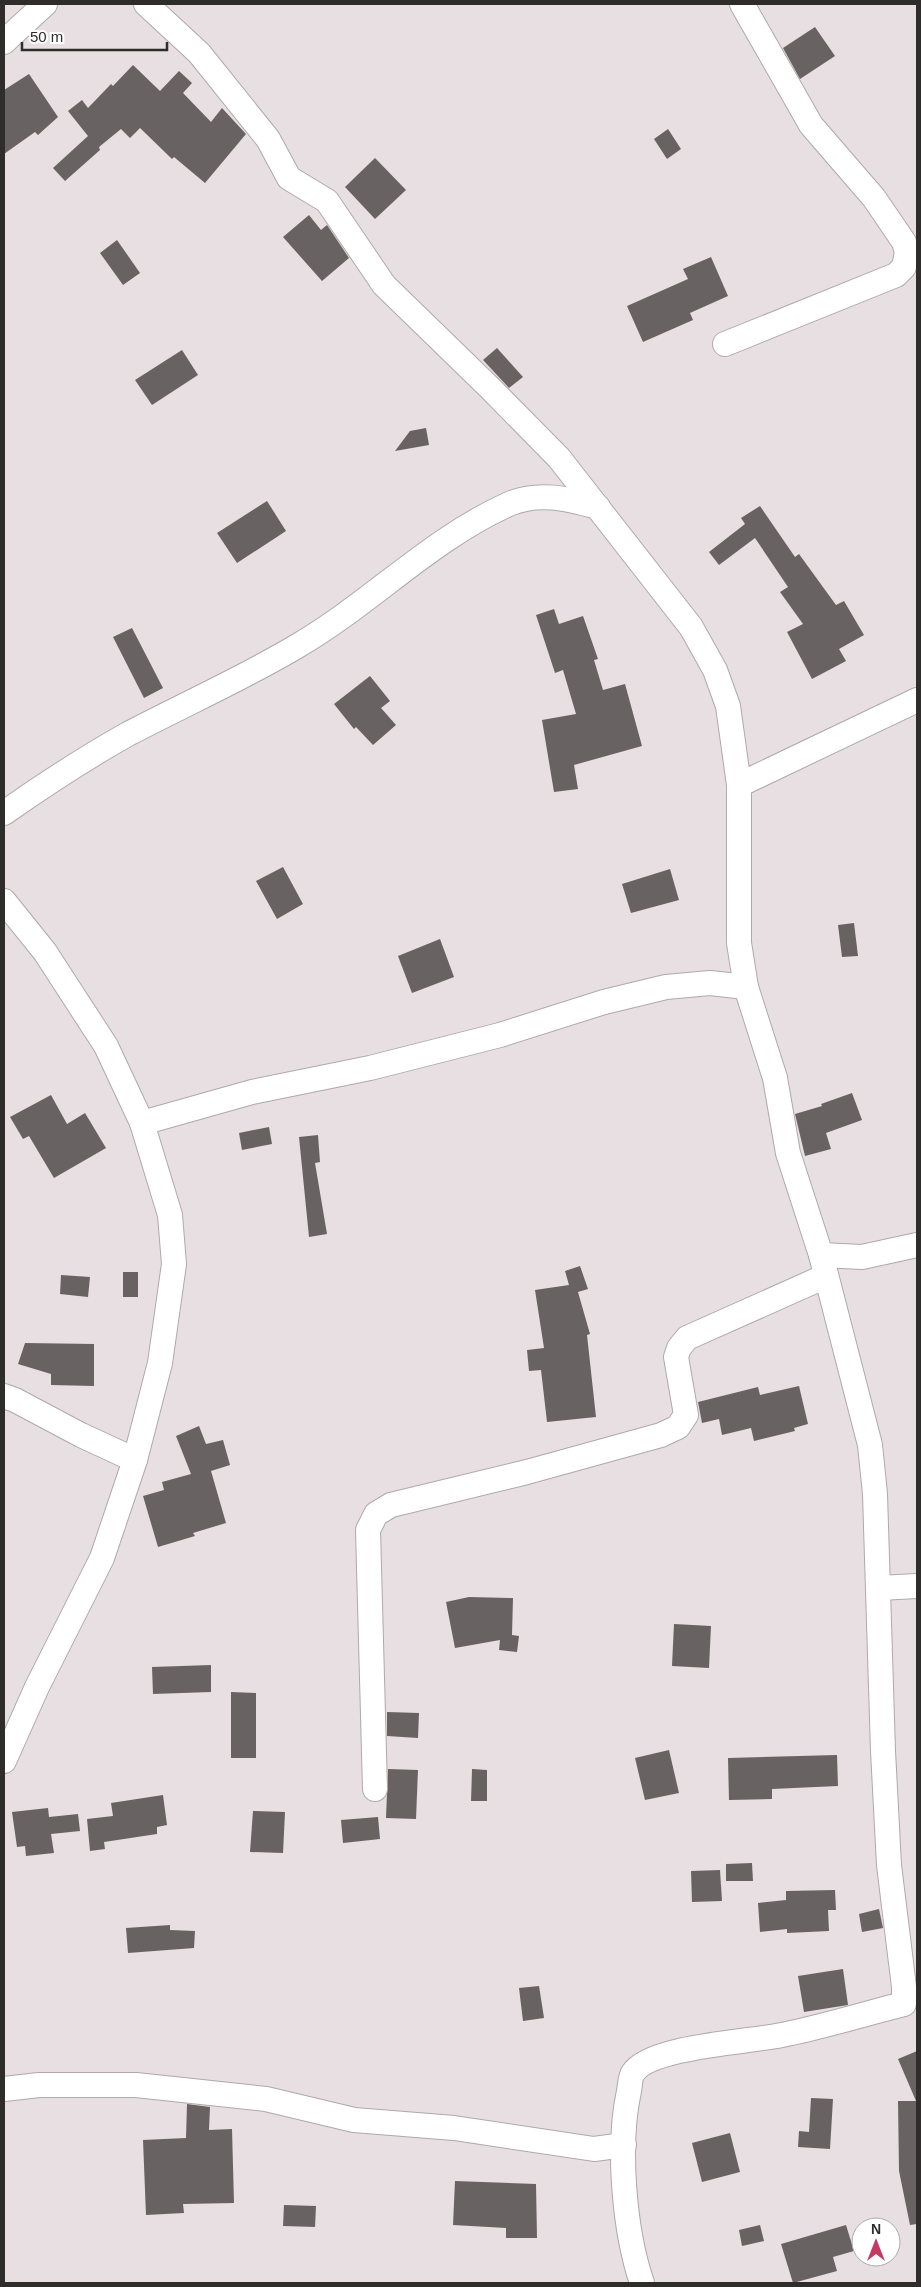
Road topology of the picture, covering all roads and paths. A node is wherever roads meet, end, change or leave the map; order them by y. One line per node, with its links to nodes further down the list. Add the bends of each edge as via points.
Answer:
1 (45, 4): 4 (street)
2 (146, 4): 8 (street, via 199,53 268,139 289,178 327,201 384,285 559,458)
3 (742, 4): 5 (street, via 811,125 874,198 904,242)
4 (4, 42)
5 (907, 252): 6 (street); 7 (street, via 904,267 896,276)
6 (917, 281)
7 (725, 344)
8 (598, 507): 10 (street, via 691,627 715,670 728,706); 11 (street, via 542,496 511,503 429,550 384,586 300,644 128,735)
9 (917, 700): 10 (street)
10 (739, 785): 13 (street, via 739,943)
11 (4, 813)
12 (4, 901): 14 (street, via 45,952 81,1005 106,1046)
13 (746, 987): 14 (street, via 710,983 666,987 604,1002 500,1035 370,1068 252,1092); 16 (street, via 775,1078 788,1153)
14 (142, 1123): 18 (street, via 170,1215 174,1264 160,1363)
15 (917, 1245): 16 (street)
16 (824, 1266): 20 (street, via 870,1446); 22 (street, via 687,1338 676,1358 686,1415 678,1426 661,1435 527,1472 390,1505 376,1514 368,1530)
17 (4, 1396): 18 (street)
18 (135, 1460): 21 (street, via 102,1558)
19 (917, 1586): 20 (street)
20 (879, 1588): 23 (street, via 888,1856 904,1987)
21 (4, 1761)
22 (375, 1789)
23 (910, 2002): 25 (street, via 781,2035 722,2043 649,2060 633,2073 626,2101)
24 (4, 2089): 25 (street, via 38,2085 136,2085 266,2099 354,2120 454,2128 594,2149)
25 (624, 2145): 26 (street, via 627,2215)
26 (642, 2283)

